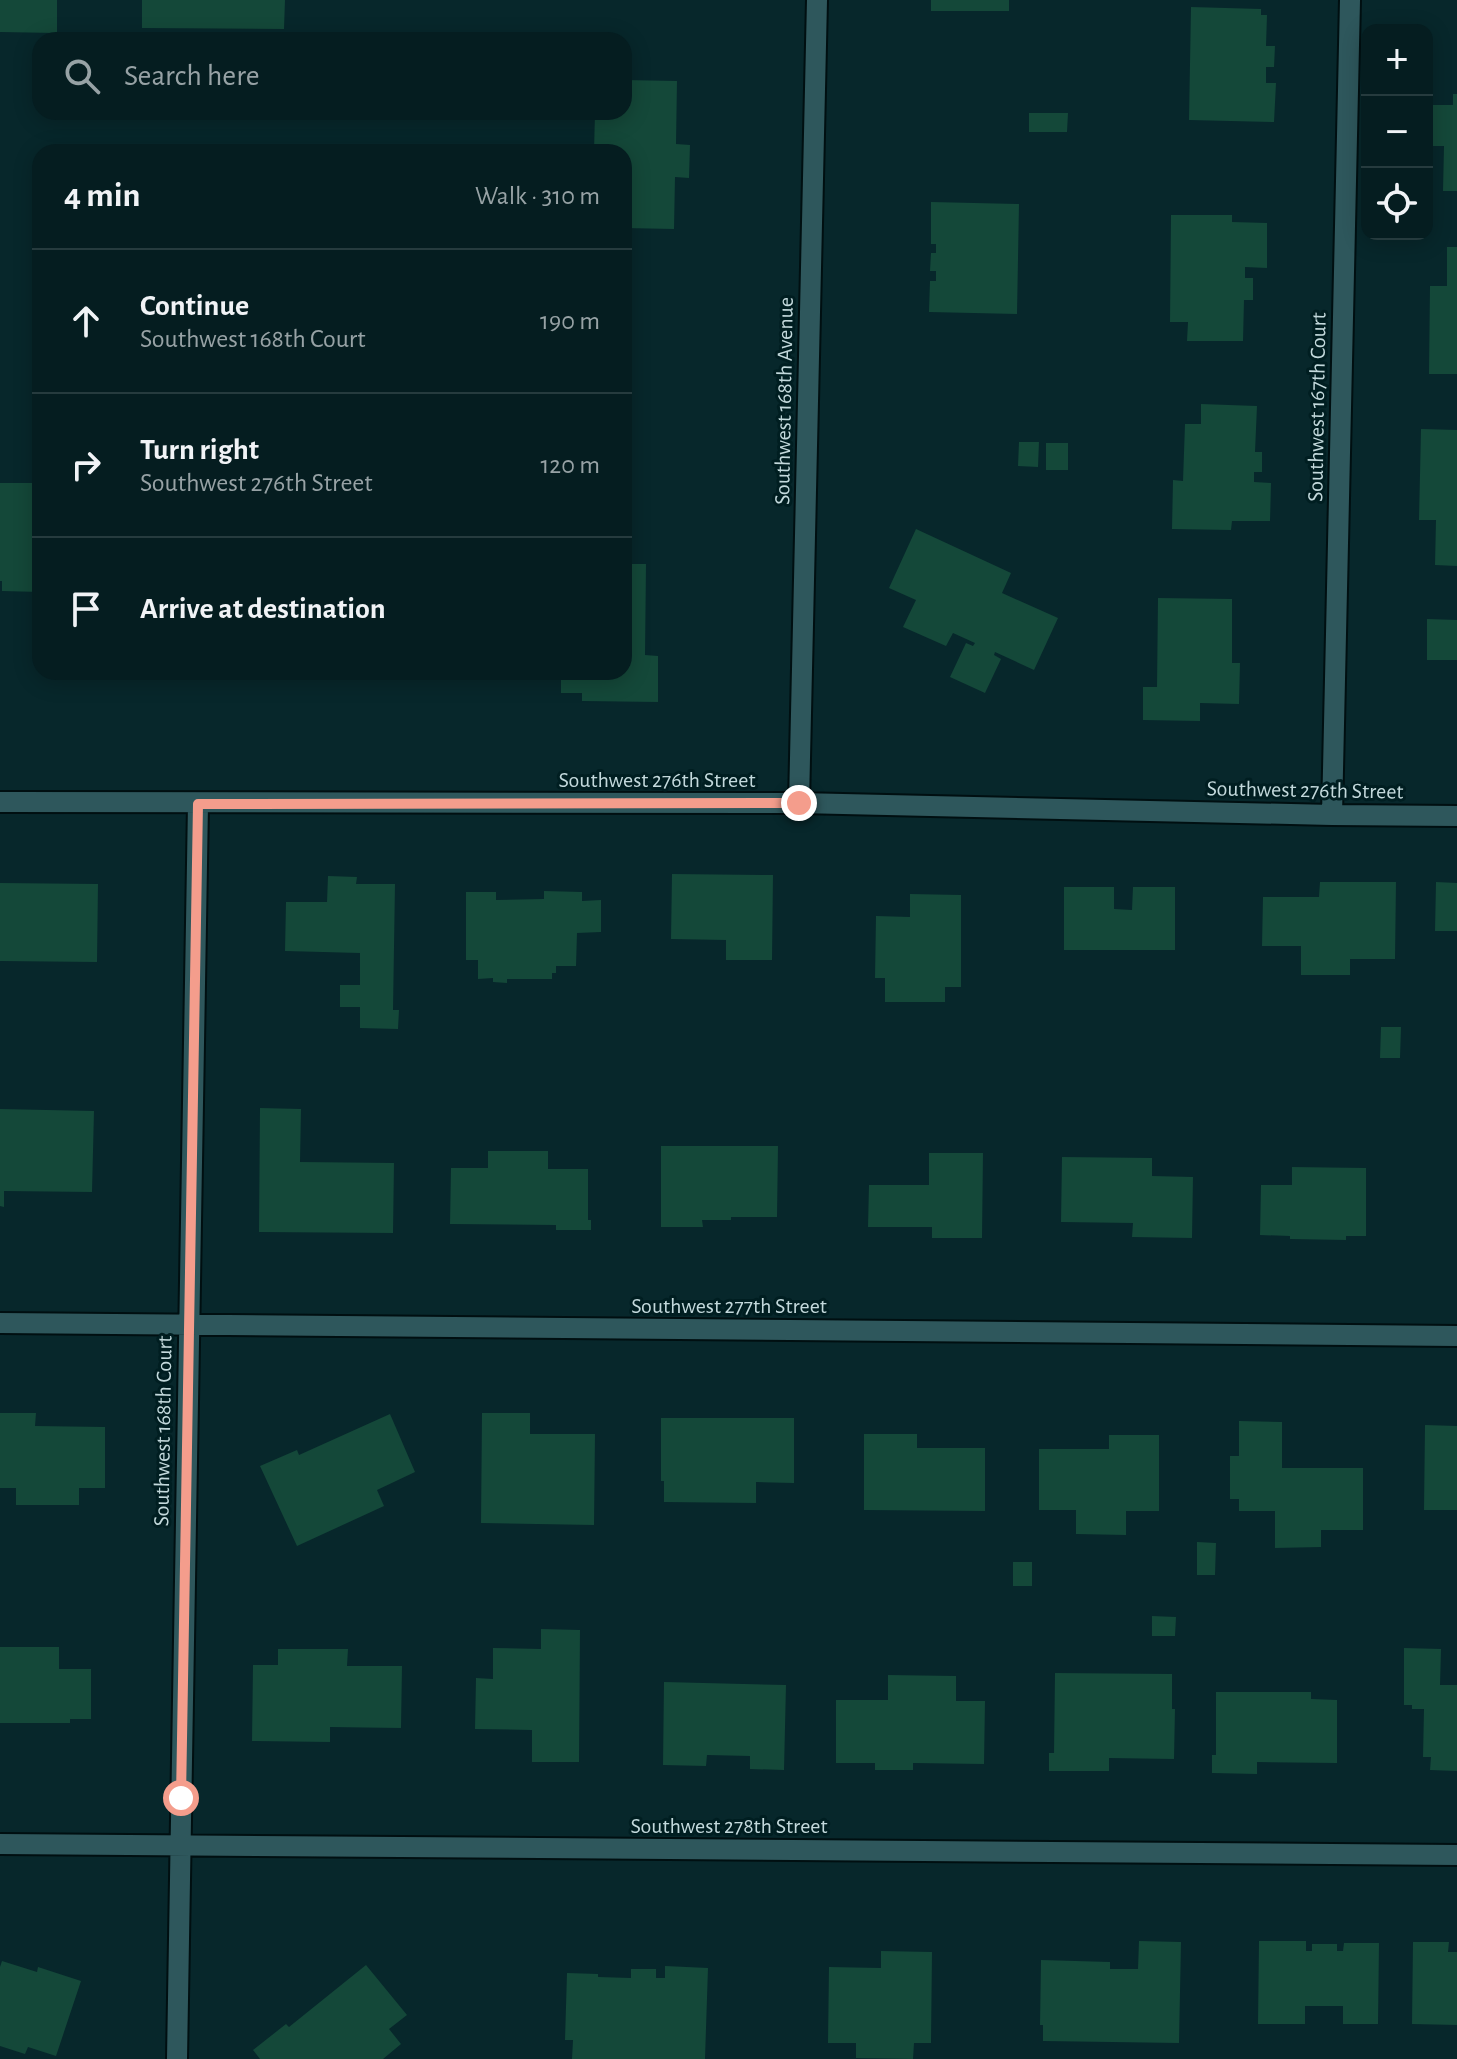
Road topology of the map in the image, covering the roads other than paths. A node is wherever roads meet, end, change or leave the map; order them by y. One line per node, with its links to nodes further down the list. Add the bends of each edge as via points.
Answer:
1 (817, 0): 4 (street, Southwest 168th Avenue)
2 (1350, 0): 6 (street, Southwest 167th Court)
3 (0, 802): 5 (street, Southwest 276th Street)
4 (799, 803): 5 (street, Southwest 276th Street); 6 (street, Southwest 276th Street)
5 (198, 804): 9 (street, Southwest 168th Court)
6 (1332, 815): 7 (street, Southwest 276th Street)
7 (1457, 816)
8 (0, 1323): 9 (street, Southwest 277th Street)
9 (189, 1325): 10 (street, Southwest 277th Street); 12 (street, Southwest 168th Court)
10 (1457, 1336)
11 (0, 1844): 12 (street, Southwest 278th Street)
12 (180, 1847): 13 (street, Southwest 278th Street); 14 (street, Southwest 168th Court)
13 (1457, 1855)
14 (177, 2059)

